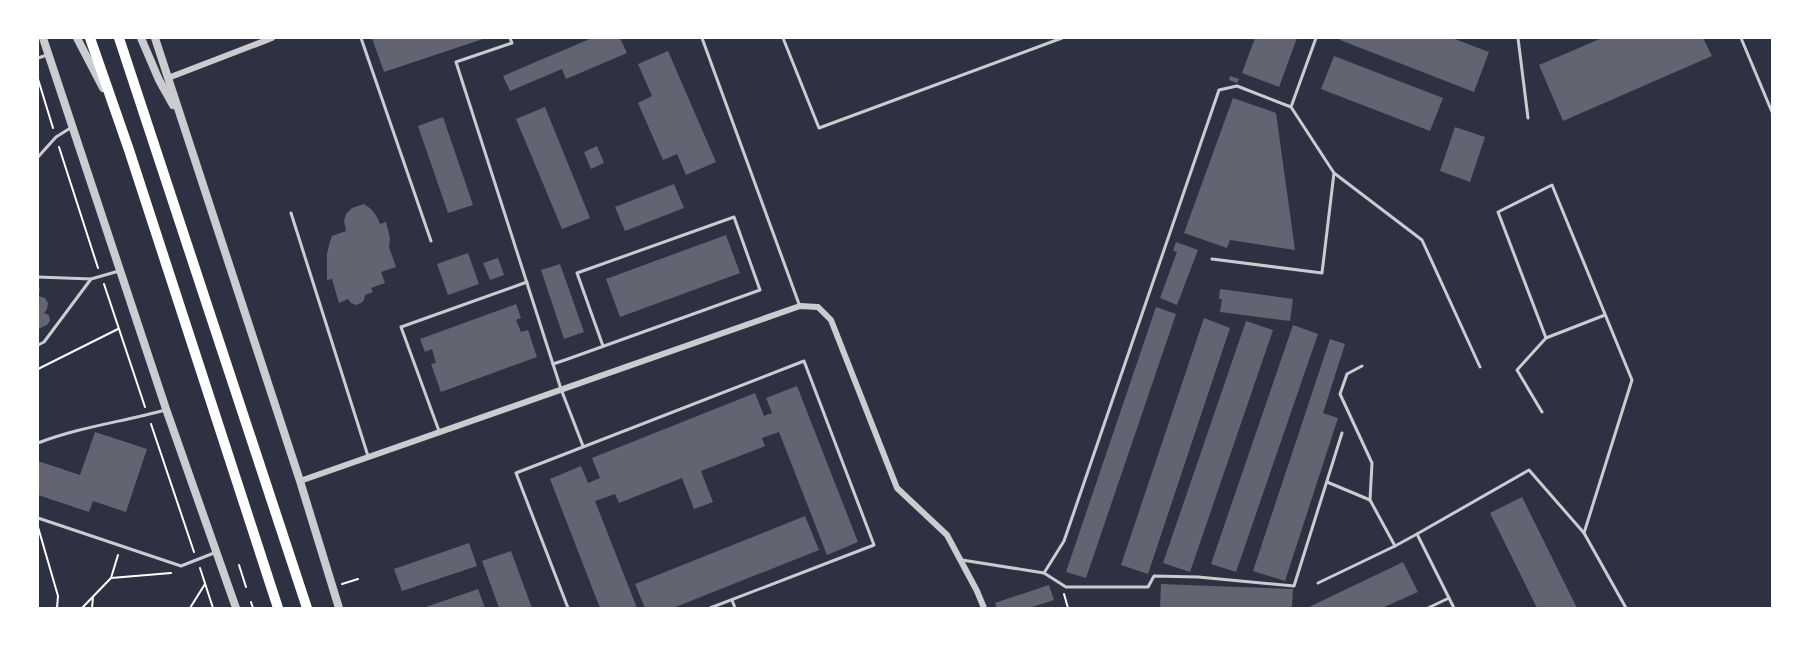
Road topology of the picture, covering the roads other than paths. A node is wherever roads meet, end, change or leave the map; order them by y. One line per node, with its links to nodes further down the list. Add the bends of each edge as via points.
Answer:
1 (43, 38): 16 (street)
2 (77, 38): 19 (street)
3 (90, 38): 19 (main road)
4 (119, 38): 65 (main road)
5 (141, 38): 23 (street)
6 (155, 38): 18 (street)
7 (272, 38): 18 (street)
8 (361, 38): 28 (lane)
9 (510, 38): 33 (lane, via 512,43 456,62)
10 (702, 38): 34 (lane)
11 (783, 38): 12 (lane, via 819,128)
12 (1062, 38)
13 (1316, 38): 20 (lane)
14 (1518, 38): 22 (lane)
15 (1741, 38): 21 (lane)
16 (49, 55): 17 (lane); 24 (street)
17 (38, 58)
18 (168, 78): 23 (street)
19 (112, 104): 64 (main road)
20 (1292, 107): 26 (lane); 59 (lane, via 1237,86 1219,90 1064,541)
21 (1773, 112)
22 (1528, 118)
23 (182, 121): 50 (street)
24 (72, 126): 25 (lane, via 56,136); 30 (street)
25 (38, 158)
26 (1334, 173): 29 (lane, via 1322,273); 41 (lane, via 1422,240)
27 (291, 213): 49 (lane)
28 (431, 241)
29 (1212, 259)
30 (120, 270): 32 (lane); 43 (street)
31 (38, 277): 32 (lane)
32 (91, 279): 37 (lane)
33 (527, 282): 39 (lane); 45 (lane, via 401,327)
34 (800, 306): 42 (street); 58 (street, via 818,307 831,320 897,488 947,535)
35 (1605, 315): 36 (lane); 36 (lane, via 1552,185 1498,212); 54 (lane, via 1632,380)
36 (1546, 338): 44 (lane, via 1517,370)
37 (38, 345)
38 (603, 346): 38 (lane, via 760,290 734,217 578,273); 39 (lane)
39 (554, 364): 42 (lane)
40 (1362, 366): 52 (lane, via 1347,374 1340,394 1372,463)
41 (1480, 368)
42 (561, 389): 45 (street); 48 (lane)
43 (166, 409): 47 (lane, via 70,431); 57 (street)
44 (1542, 412)
45 (439, 432): 49 (street)
46 (1342, 434): 51 (lane)
47 (38, 443)
48 (584, 447): 62 (lane, via 804,362 874,545); 67 (lane, via 516,473)
49 (369, 458): 50 (street)
50 (300, 481): 66 (street)
51 (1327, 482): 52 (lane); 59 (lane, via 1294,586 1154,576 1148,587 1066,587)
52 (1370, 500): 56 (lane)
53 (38, 518): 57 (lane, via 181,566)
54 (1584, 533): 55 (lane, via 1529,470); 73 (lane)
55 (1417, 534): 56 (lane); 61 (lane)
56 (1395, 546): 60 (lane)
57 (216, 552): 63 (street)
58 (960, 560): 59 (lane); 70 (street)
59 (1044, 573)
60 (1318, 583)
61 (1449, 598): 71 (lane); 72 (lane)
62 (732, 600): 68 (lane); 69 (lane)
63 (236, 609)
64 (278, 609)
65 (307, 609)
66 (339, 609)
67 (568, 609)
68 (710, 609)
69 (735, 609)
70 (984, 609)
71 (1428, 609)
72 (1454, 609)
73 (1626, 609)

